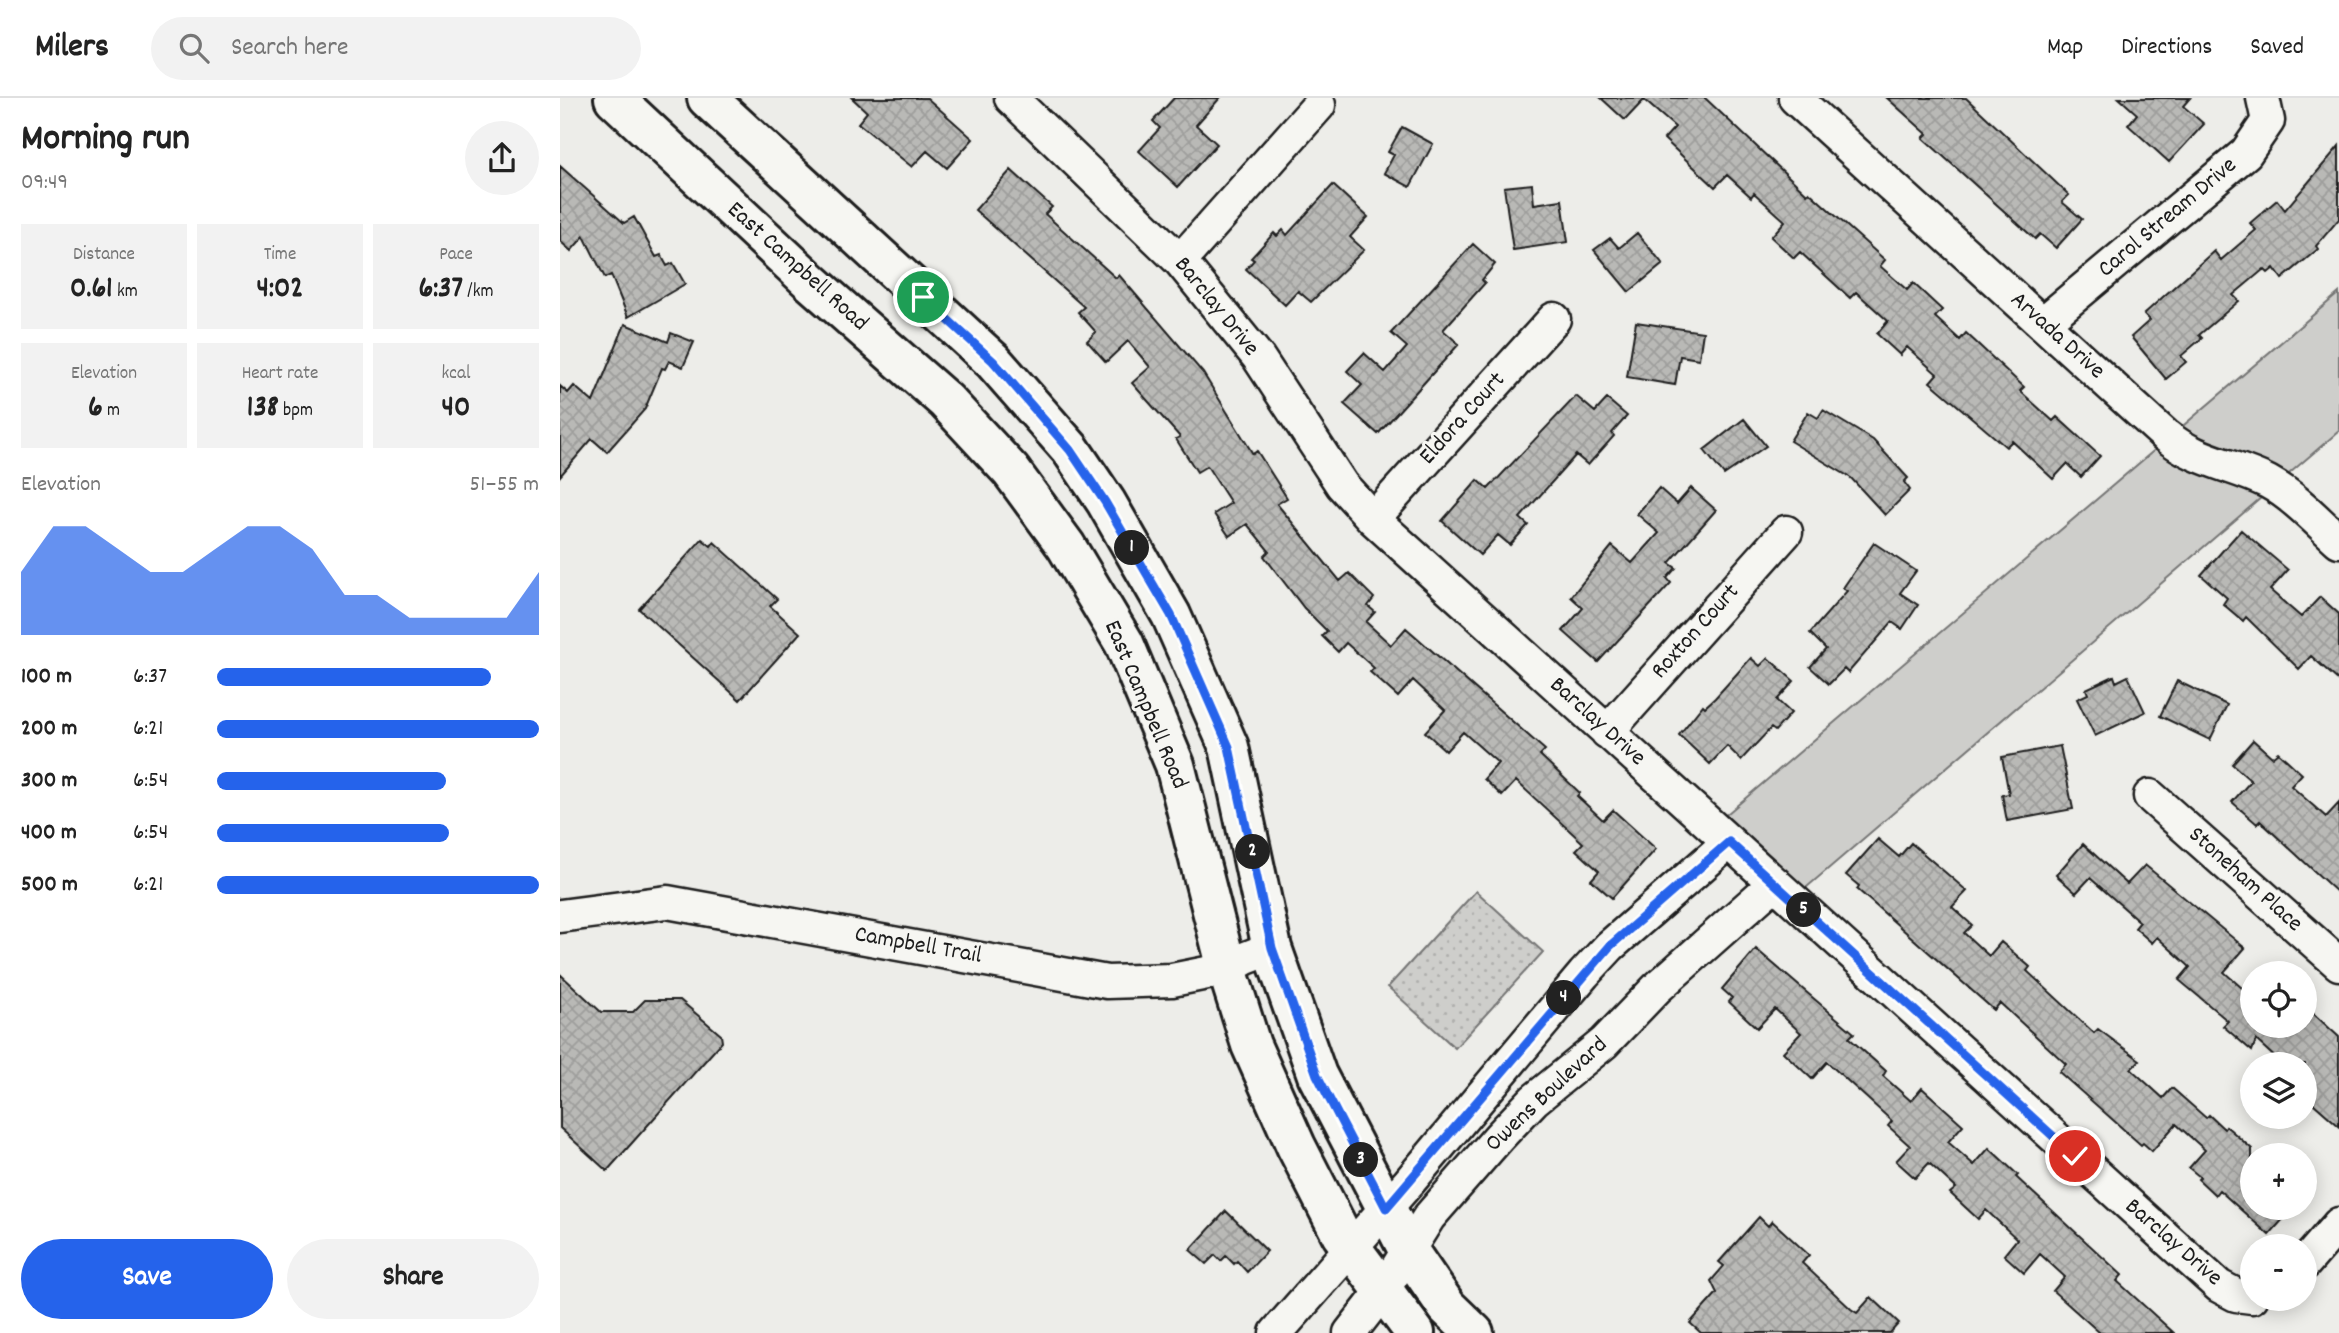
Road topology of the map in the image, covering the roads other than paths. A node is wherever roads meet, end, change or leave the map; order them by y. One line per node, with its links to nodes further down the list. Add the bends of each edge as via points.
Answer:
1 (614, 98): 11 (main road, East Campbell Road)
2 (707, 98): 10 (main road)
3 (1011, 98): 7 (street, Barclay Drive)
4 (1795, 98): 9 (street, Arvada Drive)
5 (2263, 98): 9 (street, Carol Stream Drive, via 2268,121 2246,153)
6 (1319, 105): 7 (street)
7 (1180, 261): 12 (street, Barclay Drive, via 1258,357 1342,485)
8 (1554, 320): 12 (street, Eldora Court)
9 (2043, 323): 14 (street, Arvada Drive, via 2179,447 2268,482)
10 (993, 361): 11 (main road); 20 (main road, via 1071,451 1171,615 1229,747)
11 (946, 401): 22 (main road, East Campbell Road, via 1019,482 1066,545 1124,643 1175,765)
12 (1373, 519): 15 (street, Barclay Drive)
13 (1786, 532): 15 (street, Roxton Court)
14 (2339, 541)
15 (1607, 732): 17 (street, Barclay Drive)
16 (2150, 796): 21 (street, Stoneham Place)
17 (1729, 842): 18 (street, Barclay Drive); 23 (street, Owens Boulevard, via 1610,946)
18 (1775, 883): 27 (street, Owens Boulevard, via 1657,988 1604,1043 1534,1101 1429,1217); 29 (street, Barclay Drive, via 2219,1286)
19 (560, 916): 22 (street, Campbell Trail, via 667,902 1107,982 1172,980)
20 (1272, 948): 22 (street, Campbell Trail); 23 (main road, via 1317,1075)
21 (2339, 964)
22 (1227, 970): 25 (main road, East Campbell Road, via 1251,1045 1296,1146)
23 (1386, 1208): 25 (street, Owens Boulevard); 27 (main road)
24 (2339, 1224): 26 (street)
25 (1350, 1249): 28 (main road, East Campbell Road); 30 (street, Owens Boulevard)
26 (2317, 1249)
27 (1408, 1250): 28 (street, Owens Boulevard); 33 (main road, via 1447,1307)
28 (1382, 1292): 31 (street, Owens Boulevard); 32 (main road, East Campbell Road)
29 (2240, 1294)
30 (1276, 1333)
31 (1350, 1333)
32 (1415, 1333)
33 (1474, 1333)

